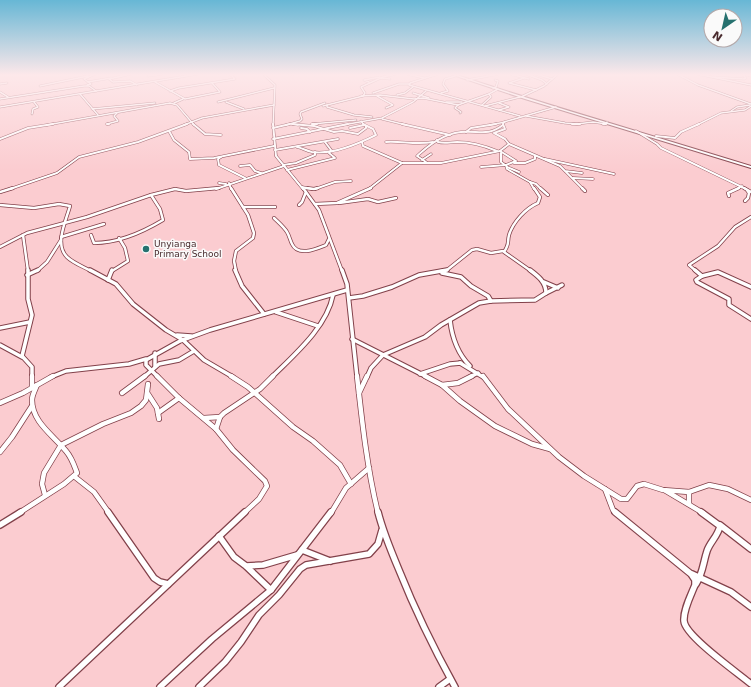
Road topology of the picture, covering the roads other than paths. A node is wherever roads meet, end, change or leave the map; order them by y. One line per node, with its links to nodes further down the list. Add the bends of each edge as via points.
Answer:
1 (11, 106): 20 (street)
2 (37, 106): 27 (street)
3 (90, 106): 22 (street)
4 (116, 106): 22 (street)
5 (149, 106): 25 (street)
6 (177, 106): 28 (street)
7 (235, 106): 23 (street)
8 (272, 106): 23 (street)
9 (274, 106): 46 (street)
10 (315, 106): 41 (street, via 300,113 302,120)
11 (328, 106): 35 (street, via 354,115)
12 (391, 106): 21 (street)
13 (408, 106): 35 (street)
14 (457, 106): 26 (street, via 455,108)
15 (483, 106): 24 (street)
16 (509, 106): 24 (street)
17 (553, 106): 19 (main road)
18 (750, 106): 57 (street, via 710,117 701,124 681,132 678,137)
19 (556, 107): 31 (street); 39 (main road)
20 (0, 108)
21 (386, 108)
22 (92, 109): 29 (street)
23 (247, 110): 32 (street)
24 (498, 111): 30 (street)
25 (119, 112): 29 (street); 40 (street, via 114,115 118,121)
26 (460, 113)
27 (32, 114)
28 (184, 114): 33 (street); 34 (street)
29 (98, 116): 58 (street, via 28,128)
30 (519, 116): 31 (street); 38 (street)
31 (525, 116): 39 (street, via 571,123)
32 (207, 117): 34 (street); 37 (street)
33 (187, 118): 34 (street); 37 (street)
34 (190, 118)
35 (379, 118): 36 (street); 56 (street)
36 (360, 121): 42 (street); 43 (street); 50 (street)
37 (190, 122): 52 (street); 55 (street, via 205,134)
38 (505, 122): 44 (street); 54 (street, via 471,128)
39 (607, 122): 51 (main road)
40 (107, 124)
41 (292, 124): 42 (street); 45 (street)
42 (305, 125): 50 (street)
43 (365, 125): 49 (street); 50 (street, via 366,128 358,134); 63 (street, via 373,129 376,135)
44 (503, 125): 54 (street, via 487,133); 66 (street, via 505,129 494,134)
45 (284, 126): 46 (street); 47 (street)
46 (273, 128): 59 (street)
47 (288, 128)
48 (301, 128): 53 (street)
49 (350, 128)
50 (324, 129): 53 (street)
51 (636, 130): 57 (main road); 99 (street, via 650,141 659,144 661,148)
52 (169, 131): 73 (street, via 169,135 176,143 189,152 190,158); 103 (street, via 79,157 59,172)
53 (310, 132): 59 (street)
54 (466, 132): 56 (street)
55 (221, 135)
56 (450, 135): 61 (street)
57 (656, 136): 86 (main road)
58 (0, 139)
59 (273, 139): 68 (street)
60 (338, 139): 62 (street)
61 (437, 140): 65 (street); 71 (street, via 446,144 457,142 486,146)
62 (324, 142): 67 (street); 69 (street)
63 (362, 142): 69 (street); 80 (street, via 363,146)
64 (386, 142): 65 (street)
65 (433, 142): 77 (street, via 418,154)
66 (509, 144): 71 (street); 74 (street)
67 (297, 147): 68 (street); 70 (street)
68 (274, 148): 73 (street); 84 (street)
69 (331, 150): 70 (street); 84 (street, via 329,153 335,158)
70 (314, 152): 84 (street, via 315,155 308,159)
71 (499, 152): 79 (street, via 441,164); 81 (street, via 516,161); 82 (street, via 501,162)
72 (431, 154): 77 (street)
73 (222, 156): 76 (street)
74 (535, 156): 75 (street); 81 (street, via 535,159 526,163)
75 (542, 158): 88 (street, via 560,166); 91 (street)
76 (218, 160): 78 (street); 92 (street, via 219,165 236,172 241,178)
77 (422, 160): 79 (street)
78 (203, 161)
79 (428, 162): 80 (street)
80 (402, 163): 112 (street, via 371,188)
81 (510, 163): 82 (street)
82 (505, 165): 85 (street); 87 (street); 96 (street, via 507,169)
83 (240, 166): 89 (street, via 250,165 255,171)
84 (285, 167): 89 (street); 100 (street)
85 (481, 167)
86 (751, 167)
87 (519, 172)
88 (566, 172): 90 (street); 93 (street)
89 (262, 173): 92 (street)
90 (582, 173)
91 (614, 174)
92 (246, 178): 98 (street)
93 (572, 178): 94 (street); 102 (street)
94 (593, 178)
95 (351, 181): 100 (street, via 335,182 314,189)
96 (530, 182): 107 (street); 127 (street, via 540,196 540,201 517,220 509,235 509,245)
97 (219, 183): 98 (street)
98 (228, 184): 106 (street, via 213,189 175,189); 115 (street)
99 (742, 186): 101 (street); 108 (street, via 729,191)
100 (302, 187): 104 (street)
101 (746, 190): 105 (street); 110 (street, via 749,193)
102 (585, 191)
103 (0, 192)
104 (306, 192): 111 (street); 114 (street)
105 (751, 192)
106 (151, 194): 119 (street); 124 (street, via 162,211 163,220 148,229)
107 (548, 195)
108 (729, 196)
109 (396, 198): 112 (street, via 378,202 368,199)
110 (745, 201)
111 (315, 204): 112 (street); 125 (street)
112 (337, 204)
113 (0, 205): 119 (street, via 34,208 55,204 69,205 71,206)
114 (299, 206)
115 (243, 207): 116 (street); 142 (street, via 254,236 236,251 234,270 244,290)
116 (275, 207)
117 (751, 217): 130 (street, via 735,227 718,246 690,263 690,267)
118 (274, 218): 125 (street, via 287,231 296,249 312,250 326,245)
119 (66, 223): 121 (street); 123 (street)
120 (104, 224): 123 (street)
121 (23, 235): 126 (street); 129 (street)
122 (91, 235): 124 (street, via 96,244)
123 (61, 238): 129 (street, via 40,269); 131 (street, via 63,251 71,259)
124 (119, 238): 131 (street, via 128,261 112,270)
125 (329, 240): 136 (street, via 342,270)
126 (0, 247)
127 (503, 251): 128 (street, via 491,253 472,250 452,268); 132 (street)
128 (438, 273): 139 (street, via 419,275 392,287); 140 (street, via 461,277 488,296)
129 (27, 275): 145 (street, via 32,315)
130 (702, 276): 134 (street, via 718,272); 143 (street, via 696,280 697,282 729,299 729,305)
131 (108, 280): 148 (street, via 116,284 133,304)
132 (543, 282): 135 (street); 137 (street, via 547,289)
133 (562, 286): 135 (street)
134 (751, 287)
135 (558, 288): 137 (street)
136 (347, 290): 138 (street); 139 (street)
137 (546, 293): 140 (street, via 535,300)
138 (333, 294): 141 (street); 146 (street, via 332,304)
139 (349, 298): 150 (street)
140 (491, 301): 144 (street, via 479,303)
141 (275, 312): 142 (street); 146 (street)
142 (264, 314): 149 (street)
143 (751, 319)
144 (450, 320): 155 (street, via 425,337); 160 (street, via 453,339)
145 (30, 322): 147 (street); 156 (street)
146 (318, 326): 172 (street, via 308,341)
147 (0, 328)
148 (176, 335): 149 (street); 151 (street)
149 (192, 336): 151 (street)
150 (352, 339): 155 (street); 173 (street)
151 (183, 340): 153 (street); 154 (street)
152 (0, 345): 156 (street)
153 (194, 351): 163 (street, via 179,360 161,364); 172 (street, via 205,361 248,387)
154 (155, 353): 157 (street); 163 (street)
155 (383, 356): 165 (street, via 394,359); 173 (street, via 371,368)
156 (22, 357): 169 (street, via 32,367)
157 (147, 358): 158 (street); 161 (street)
158 (133, 363): 161 (street); 167 (street, via 66,371)
159 (460, 363): 160 (street); 162 (street); 165 (street)
160 (467, 364): 162 (street)
161 (146, 365): 163 (street)
162 (472, 369): 164 (street)
163 (154, 370): 170 (street); 174 (street)
164 (478, 372): 168 (street, via 458,383); 185 (street, via 508,409)
165 (420, 374): 168 (street)
166 (148, 384): 171 (street)
167 (37, 385): 169 (street); 176 (street, via 33,393)
168 (442, 385): 185 (street, via 495,426 526,441)
169 (32, 388): 175 (street)
170 (122, 393)
171 (148, 394): 177 (street); 183 (street, via 144,404 128,415 105,423)
172 (254, 394): 179 (street, via 232,407); 189 (street, via 340,465)
173 (358, 394): 187 (street)
174 (179, 398): 177 (street); 178 (street)
175 (0, 403)
176 (32, 406): 182 (street); 183 (street, via 40,422)
177 (158, 413): 180 (street)
178 (204, 418): 179 (street); 181 (street)
179 (220, 418): 181 (street)
180 (159, 419)
181 (216, 429): 199 (street, via 267,486 259,499)
182 (8, 442): 184 (street); 186 (street)
183 (61, 445): 188 (street, via 77,469); 193 (street, via 42,476)
184 (0, 446)
185 (551, 449): 190 (street)
186 (0, 452)
187 (369, 468): 189 (street); 198 (street)
188 (74, 477): 193 (street); 207 (street, via 94,492 154,578)
189 (351, 484): 201 (street)
190 (605, 489): 191 (street, via 624,499 630,496 637,486 644,484); 205 (street, via 613,510)
191 (663, 490): 192 (street); 195 (street); 196 (street)
192 (689, 492): 194 (street, via 717,485); 195 (street)
193 (45, 495): 197 (street)
194 (751, 500)
195 (689, 504): 196 (street)
196 (718, 523): 200 (street); 206 (street, via 720,528 707,550)
197 (0, 524)
198 (382, 529): 203 (street, via 376,550); 211 (street, via 405,585)
199 (219, 536): 204 (street); 207 (street)
200 (751, 549)
201 (302, 550): 202 (street); 203 (street)
202 (298, 555): 204 (street); 209 (street)
203 (331, 561): 215 (street, via 306,565 300,569 259,615 225,662)
204 (247, 567): 209 (street)
205 (691, 574): 206 (street); 208 (street)
206 (701, 578): 208 (street); 210 (street, via 728,591)
207 (168, 584): 213 (street)
208 (695, 585): 212 (street, via 685,614 687,629)
209 (271, 590): 214 (street)
210 (751, 607)
211 (450, 679): 216 (street); 217 (street)
212 (751, 684)
213 (59, 687)
214 (160, 687)
215 (199, 687)
216 (439, 687)
217 (455, 687)

